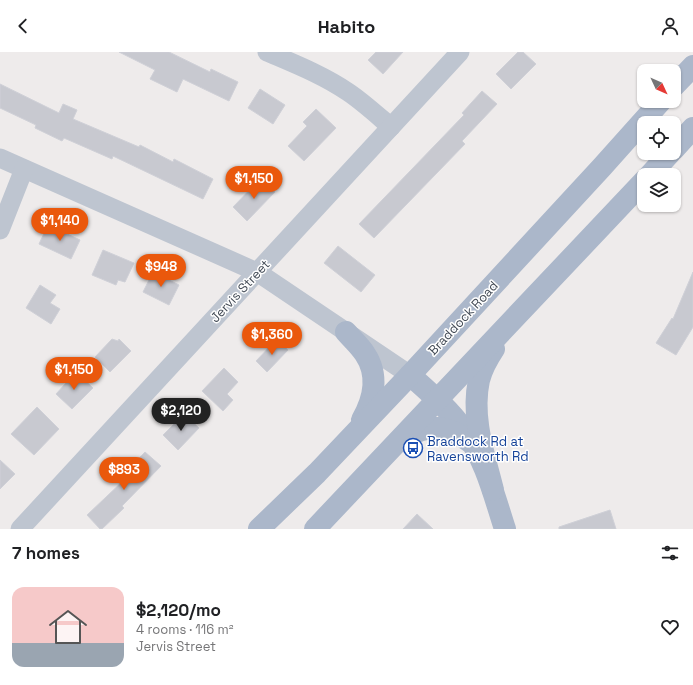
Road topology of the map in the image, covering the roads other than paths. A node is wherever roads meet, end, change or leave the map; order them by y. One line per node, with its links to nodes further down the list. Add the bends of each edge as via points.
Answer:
1 (267, 52): 6 (street, via 321,76 348,92)
2 (460, 52): 6 (street, Jervis Street)
3 (693, 66): 4 (main road)
4 (681, 79)
5 (655, 108): 18 (main road, Braddock Road)
6 (391, 127): 15 (street, Jervis Street)
7 (693, 128): 8 (main road)
8 (681, 141)
9 (0, 158): 12 (street)
10 (664, 160): 11 (main road)
11 (656, 168)
12 (24, 169): 14 (street); 15 (street)
13 (637, 188): 16 (main road)
14 (0, 230)
15 (257, 272): 17 (street); 24 (street, Jervis Street)
16 (534, 298): 19 (main road); 23 (main road, via 499,341 487,361 480,380 476,411)
17 (346, 332): 18 (street); 20 (main road, via 365,354 372,367 374,382 367,412)
18 (410, 375): 19 (main road); 20 (main road, Braddock Road)
19 (437, 400): 21 (main road); 22 (main road, via 464,429)
20 (354, 434): 25 (main road, Braddock Road, via 317,474)
21 (397, 442): 22 (main road, via 417,430 431,427 455,433); 26 (main road)
22 (473, 445): 23 (main road)
23 (493, 490): 27 (main road)
24 (20, 529)
25 (259, 529)
26 (315, 529)
27 (505, 529)

